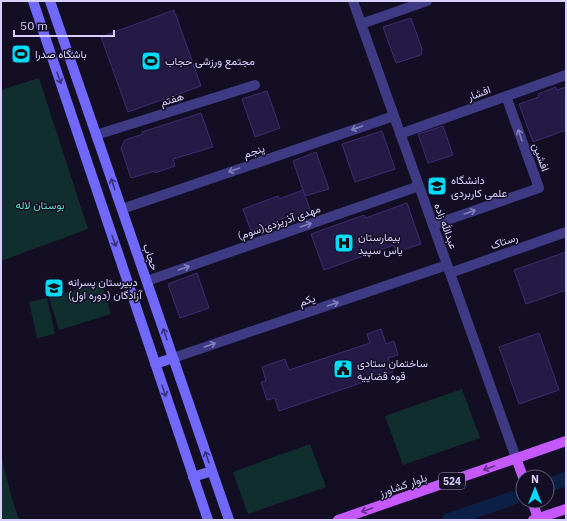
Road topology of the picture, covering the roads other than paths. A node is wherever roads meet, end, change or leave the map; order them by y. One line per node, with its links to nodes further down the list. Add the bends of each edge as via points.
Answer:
1 (33, 1): 10 (main road, one-way to 10)
2 (50, 1): 8 (main road, حجاب)
3 (353, 1): 5 (street, عبدالله زاده)
4 (427, 1): 5 (street)
5 (361, 24): 11 (street, عبدالله زاده)
6 (566, 75): 9 (street, افشار)
7 (255, 85): 13 (street, هفتم)
8 (83, 96): 10 (main road); 13 (main road, حجاب)
9 (506, 96): 12 (street, افشار); 16 (street, افشین, one-way to 9, via 539,188)
10 (67, 102): 20 (main road, one-way to 20)
11 (394, 116): 12 (street, عبدالله زاده); 15 (street, پنجم, one-way to 15)
12 (400, 134): 14 (street, عبدالله زاده)
13 (96, 135): 15 (main road, حجاب, one-way to 13)
14 (419, 186): 16 (street, عبدالله زاده); 19 (street, مهدی آذریزدی(سوم), one-way to 14)
15 (122, 209): 19 (main road, حجاب)
16 (433, 225): 18 (street, عبدالله زاده)
17 (566, 232): 18 (street, رستاک)
18 (449, 269): 21 (street, یکم, one-way to 18); 24 (street, عبدالله زاده)
19 (147, 281): 20 (main road); 21 (main road, حجاب, one-way to 19)
20 (129, 287): 22 (main road)
21 (173, 358): 22 (main road); 26 (main road, حجاب, one-way to 21)
22 (155, 364): 27 (main road, one-way to 27)
23 (566, 441): 24 (main road, بلوار کشاورز / 524)
24 (516, 458): 25 (main road); 33 (main road, بلوار کشاورز / 524, one-way to 33)
25 (520, 469)
26 (212, 471): 27 (main road); 32 (main road, حجاب)
27 (193, 477): 31 (main road)
28 (534, 509): 30 (main road)
29 (566, 509): 30 (main road)
30 (537, 519)
31 (208, 520)
32 (229, 520)
33 (338, 520)

